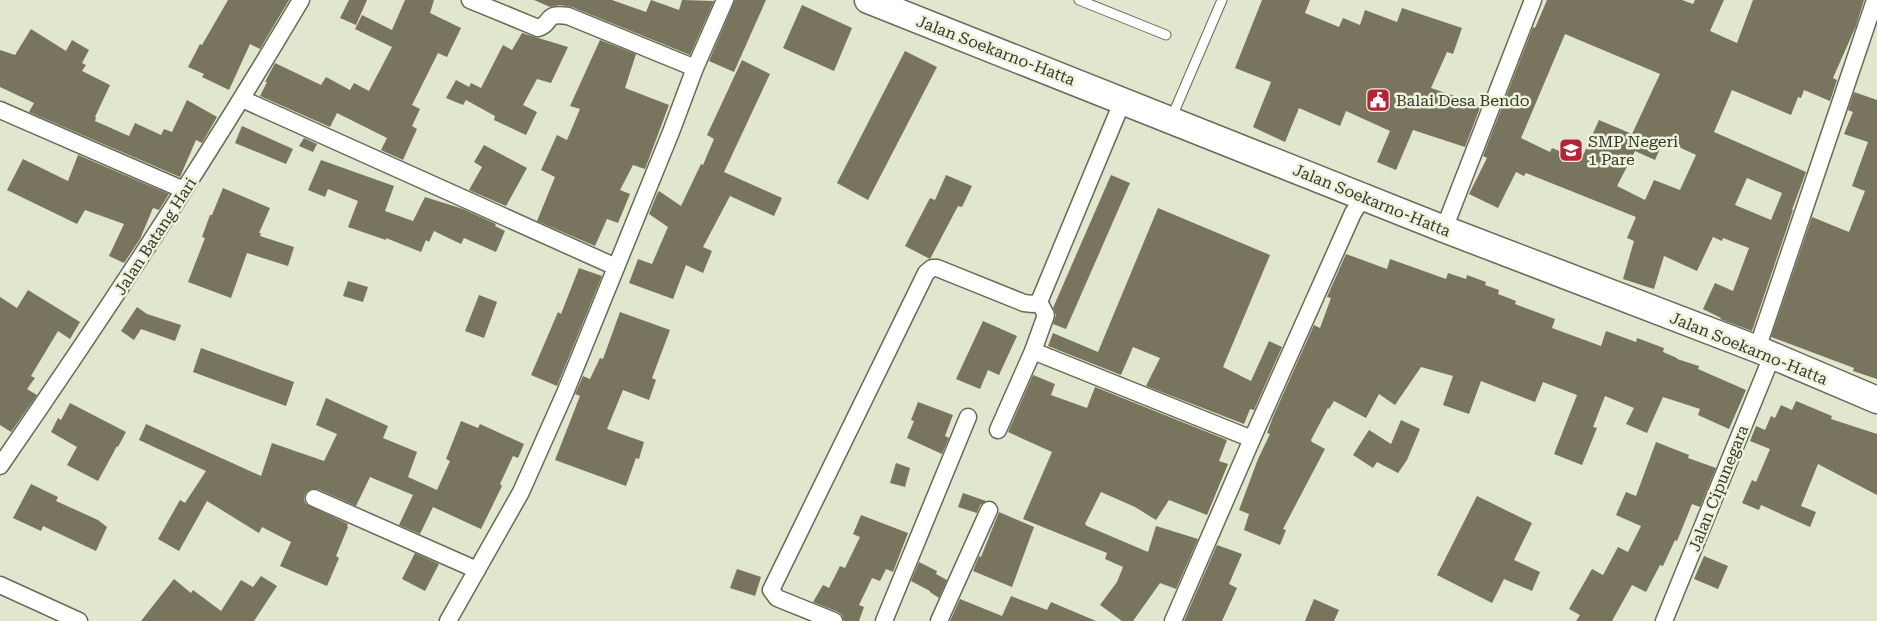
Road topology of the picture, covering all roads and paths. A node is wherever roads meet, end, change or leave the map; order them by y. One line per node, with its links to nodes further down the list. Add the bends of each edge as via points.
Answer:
1 (301, 0): 11 (street, Jalan Batang Hari)
2 (470, 0): 10 (street, via 538,28 556,14 568,16)
3 (725, 0): 10 (street)
4 (868, 0): 12 (main road, Jalan Soekarno-Hatta)
5 (1079, 0): 9 (lane)
6 (1222, 0): 14 (lane)
7 (1533, 0): 17 (street)
8 (1875, 0): 21 (street, Jalan Cipunegara)
9 (1166, 35)
10 (696, 68): 18 (street)
11 (242, 100): 15 (street, Jalan Batang Hari); 18 (street)
12 (1123, 100): 14 (main road, Jalan Soekarno-Hatta); 19 (street)
13 (0, 110): 15 (street)
14 (1171, 119): 16 (main road, Jalan Soekarno-Hatta)
15 (184, 190): 26 (street, Jalan Batang Hari)
16 (1364, 196): 17 (main road, Jalan Soekarno-Hatta); 25 (street, via 1352,213)
17 (1444, 229): 21 (main road, Jalan Soekarno-Hatta)
18 (616, 267): 29 (street, via 521,492)
19 (1040, 302): 20 (street, via 1046,315); 33 (street, via 1024,303 937,268 926,274 771,590 777,598)
20 (1033, 351): 24 (street); 25 (street)
21 (1764, 352): 22 (main road, Jalan Soekarno-Hatta); 37 (street, Jalan Cipunegara)
22 (1877, 400)
23 (968, 417): 34 (street)
24 (998, 430)
25 (1252, 438): 36 (street)
26 (0, 466)
27 (314, 498): 29 (street)
28 (989, 510): 35 (street)
29 (477, 570): 32 (street)
30 (0, 585): 31 (street)
31 (78, 621)
32 (448, 621)
33 (834, 621)
34 (884, 621)
35 (939, 621)
36 (1174, 621)
37 (1664, 621)

